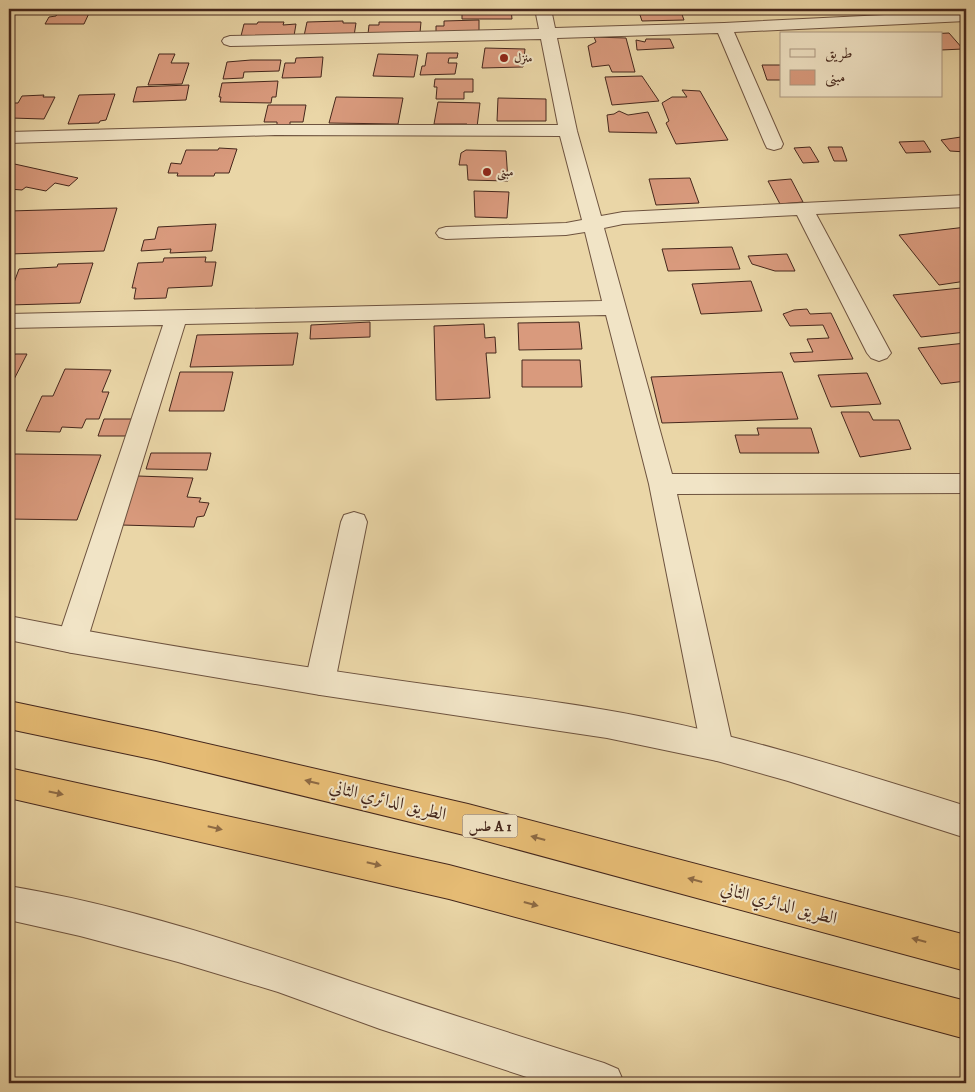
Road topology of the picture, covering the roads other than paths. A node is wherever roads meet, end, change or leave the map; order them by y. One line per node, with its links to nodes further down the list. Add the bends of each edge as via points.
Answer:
1 (543, 9): 4 (street)
2 (966, 16): 3 (street)
3 (724, 28): 4 (street); 8 (street)
4 (547, 33): 5 (street); 6 (street)
5 (230, 41)
6 (568, 130): 7 (street, via 275,130); 11 (street)
7 (9, 138)
8 (774, 144)
9 (966, 201): 10 (street)
10 (804, 210): 11 (street, via 623,218); 16 (street)
11 (593, 224): 12 (street, via 566,229); 13 (street)
12 (446, 233)
13 (616, 308): 14 (street); 17 (street)
14 (176, 318): 15 (street); 21 (street)
15 (9, 320)
16 (879, 353)
17 (662, 484): 18 (street); 24 (street)
18 (966, 484)
19 (354, 522): 22 (street)
20 (9, 628): 21 (street)
21 (72, 641): 22 (street)
22 (320, 682): 24 (street, via 607,724)
23 (9, 715): 28 (highway, الطريق الدائري الثاني / طس A 1, one-way to 23, via 468,820 156,746)
24 (717, 747): 26 (street)
25 (9, 783): 29 (highway, one-way to 29, via 449,882)
26 (966, 822)
27 (9, 903): 30 (street, via 89,920 242,963)
28 (966, 953)
29 (966, 1020)
30 (604, 1083)

